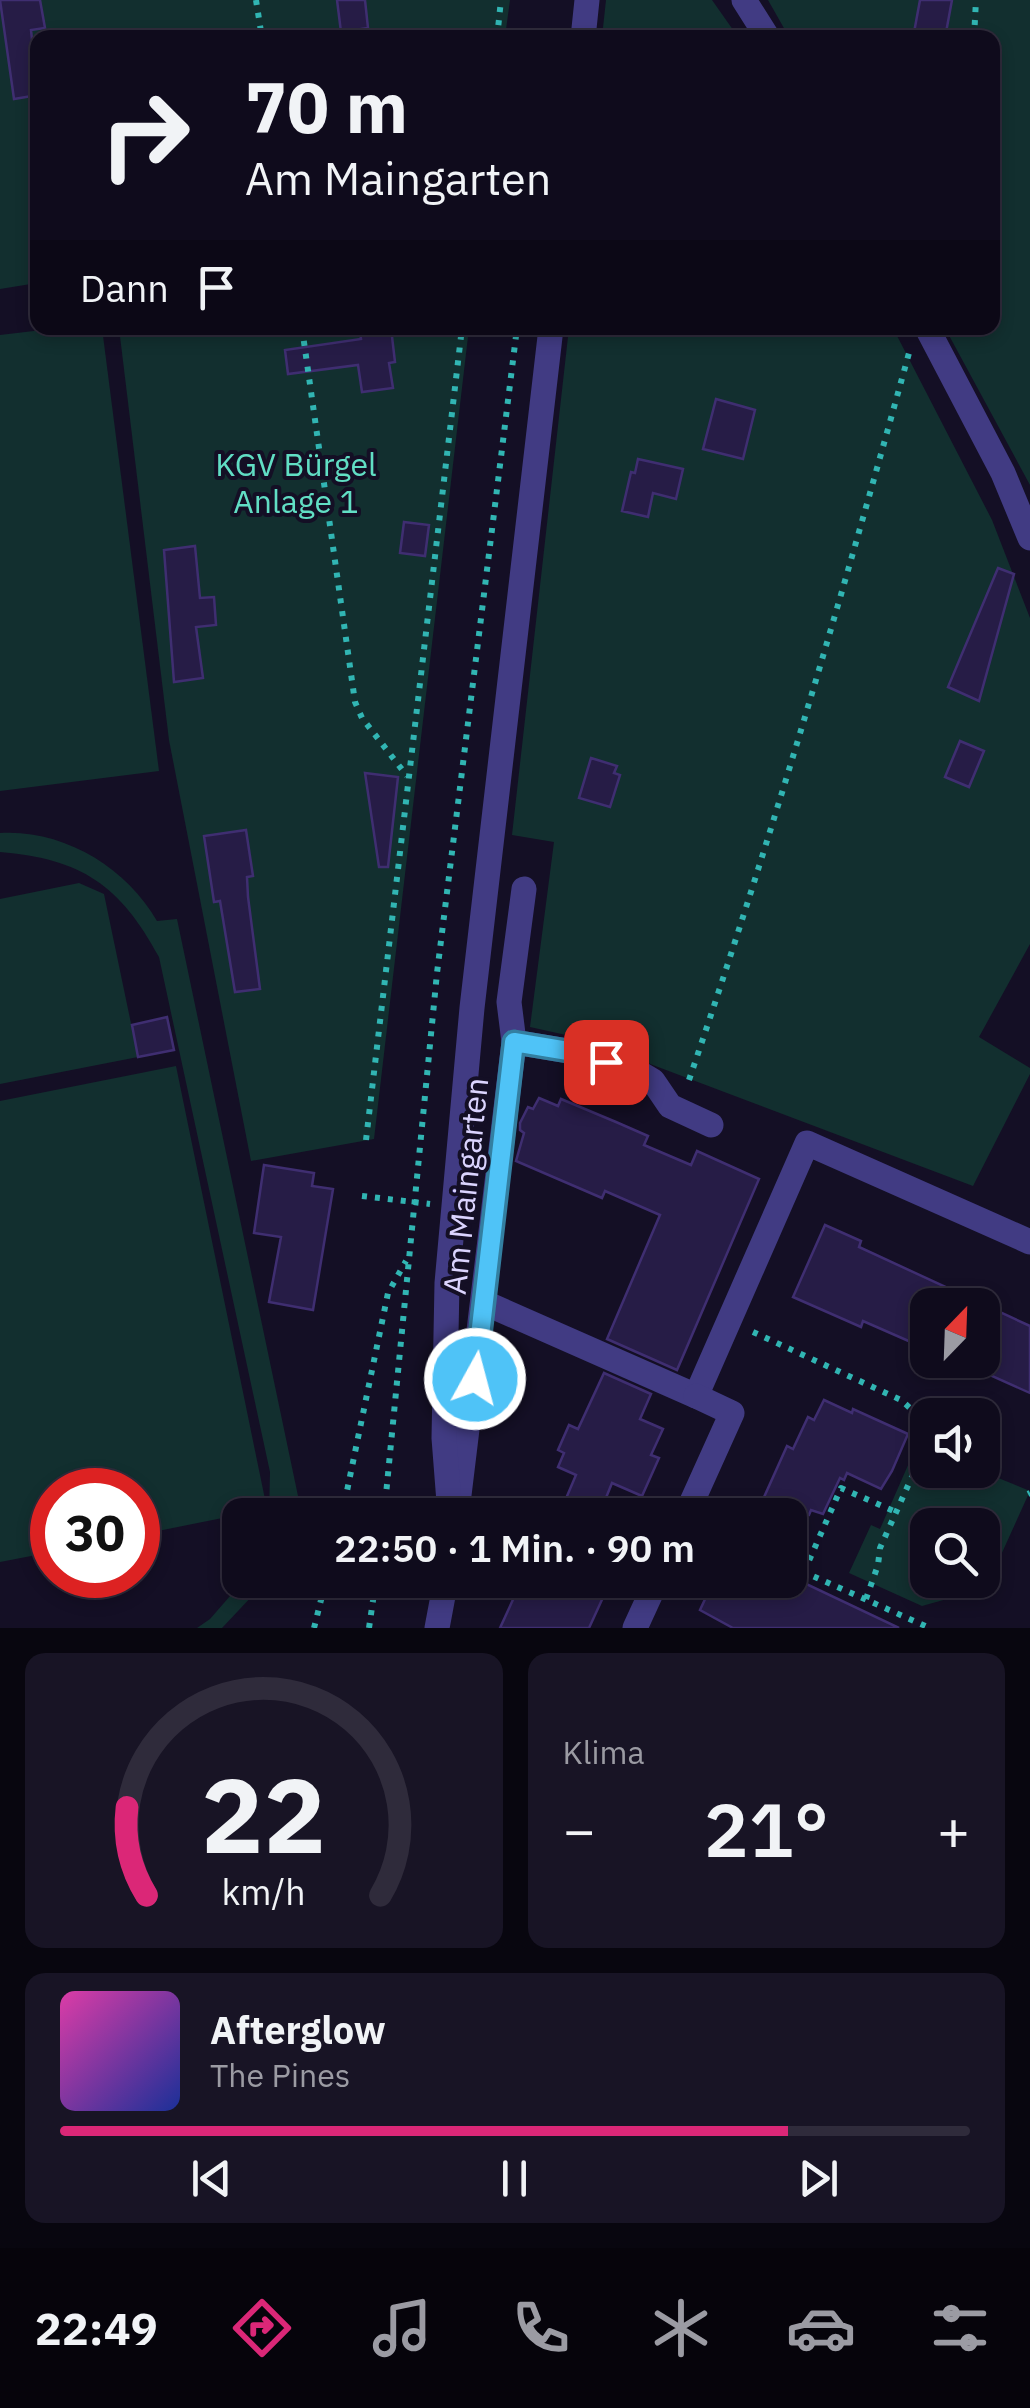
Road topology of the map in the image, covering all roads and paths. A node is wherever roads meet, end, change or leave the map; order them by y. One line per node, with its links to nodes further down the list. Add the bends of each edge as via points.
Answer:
1 (256, 0): 6 (path)
2 (501, 0): 7 (path)
3 (587, 0): 8 (street)
4 (744, 0): 9 (street)
5 (976, 0): 10 (path)
6 (261, 30)
7 (498, 30)
8 (584, 30)
9 (763, 30)
10 (974, 30)
11 (303, 335): 17 (path, via 355,702)
12 (461, 335): 17 (path)
13 (517, 335): 24 (path)
14 (550, 335): 35 (street, via 447,1283 444,1438)
15 (919, 337): 16 (street, via 1004,473); 20 (path, via 751,900)
16 (1030, 538)
17 (407, 776): 22 (path)
18 (524, 888): 19 (street, Am Maingarten, via 509,1002)
19 (514, 1042): 21 (street, Am Maingarten, via 638,1072 670,1106); 28 (street, Am Maingarten)
20 (690, 1080)
21 (710, 1125)
22 (366, 1140)
23 (362, 1196): 24 (path)
24 (415, 1202): 26 (path)
25 (1030, 1242): 29 (street, via 807,1144)
26 (410, 1255): 27 (path); 33 (path, via 388,1294); 34 (path)
27 (418, 1294)
28 (485, 1303): 30 (street); 36 (street, Am Maingarten)
29 (729, 1322): 30 (street); 31 (path)
30 (696, 1396): 37 (street, via 732,1412)
31 (910, 1408)
32 (910, 1481): 38 (path)
33 (346, 1498)
34 (386, 1498)
35 (451, 1498)
36 (456, 1498)
37 (694, 1498)
38 (896, 1512): 39 (path, via 841,1488); 45 (path)
39 (807, 1565)
40 (807, 1573): 45 (path)
41 (322, 1598): 46 (path)
42 (374, 1598): 47 (path)
43 (443, 1598): 48 (street)
44 (649, 1598): 49 (street)
45 (866, 1599): 50 (path)
46 (314, 1628)
47 (370, 1628)
48 (437, 1628)
49 (636, 1628)
50 (930, 1628)

